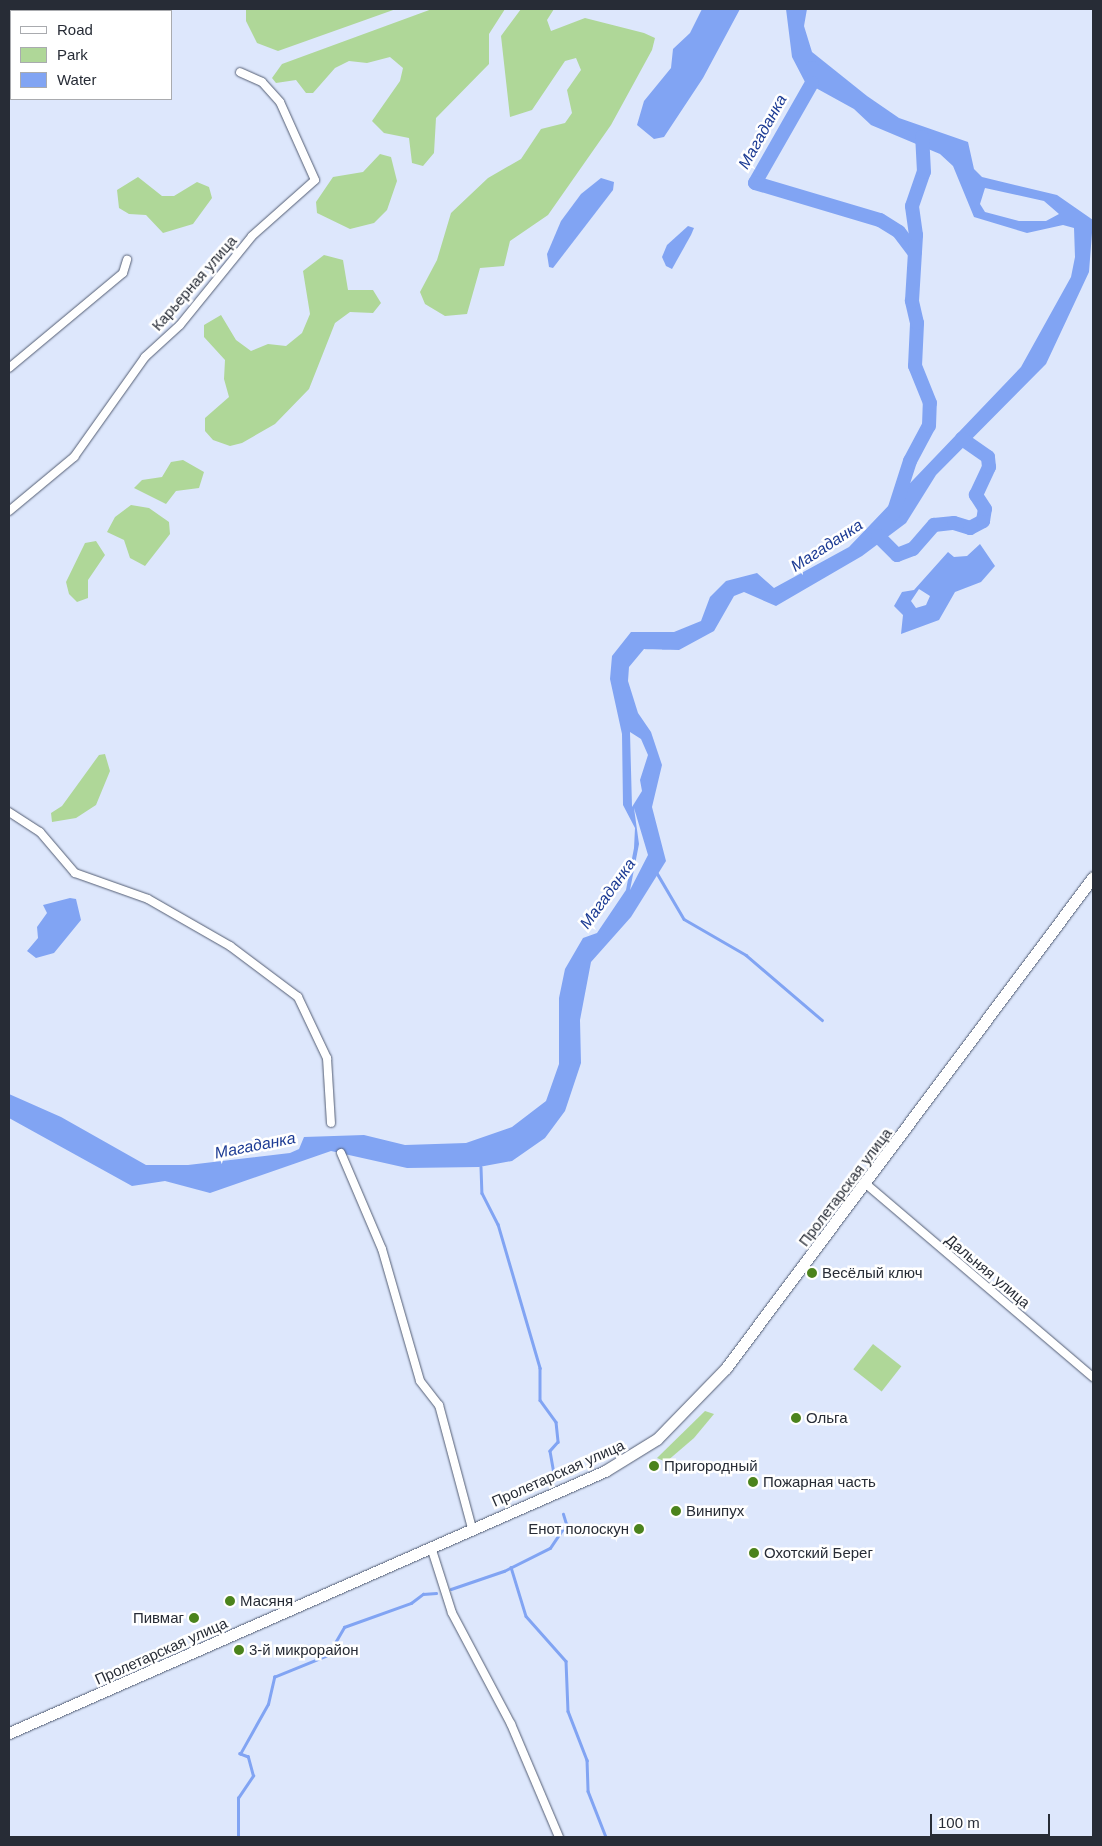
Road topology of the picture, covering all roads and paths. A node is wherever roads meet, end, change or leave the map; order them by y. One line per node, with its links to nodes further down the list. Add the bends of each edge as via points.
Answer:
1 (240, 72): 4 (street, Карьерная улица, via 262,82 280,102 315,180 252,236 180,325 145,357 74,457)
2 (127, 260): 3 (street, via 123,274)
3 (9, 368)
4 (9, 511)
5 (9, 812): 7 (street, via 40,832 75,873 148,899 230,946 298,997 327,1058)
6 (1093, 877): 9 (main road, Пролетарская улица)
7 (331, 1123)
8 (341, 1153): 11 (street, via 382,1249 420,1381 439,1405)
9 (866, 1184): 10 (street, Дальняя улица); 11 (main road, Пролетарская улица, via 726,1368 674,1426 626,1461)
10 (1093, 1377)
11 (472, 1528): 12 (main road, Пролетарская улица)
12 (431, 1547): 13 (main road, Пролетарская улица); 14 (street, via 452,1613 511,1724)
13 (9, 1733)
14 (559, 1837)

